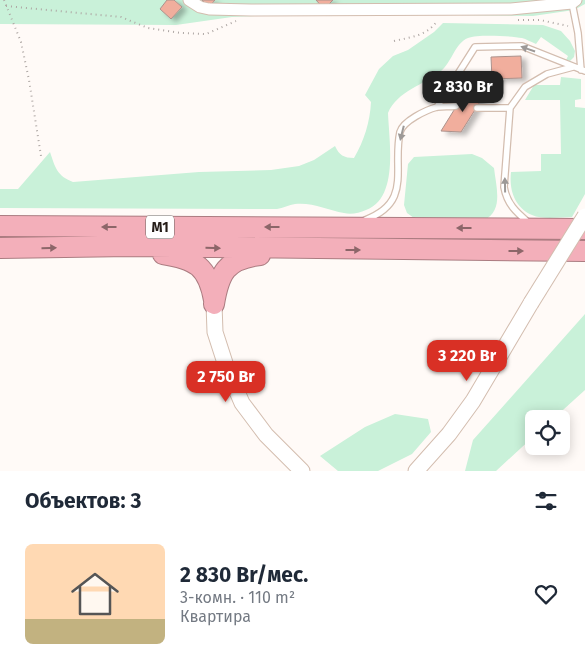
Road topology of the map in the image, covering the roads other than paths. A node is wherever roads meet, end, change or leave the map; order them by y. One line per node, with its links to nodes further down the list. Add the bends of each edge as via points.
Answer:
1 (189, 0): 5 (street, via 209,9)
2 (308, 0): 5 (street)
3 (434, 0): 6 (street)
4 (572, 1): 6 (street); 8 (lane)
5 (318, 10): 6 (street)
6 (441, 14)
7 (573, 67): 8 (lane); 10 (lane, one-way to 10, via 522,46 476,47); 12 (lane, via 547,74 525,87)
8 (583, 71)
9 (456, 106): 10 (lane)
10 (437, 107): 15 (lane, one-way to 15, via 406,121 400,130 398,189 381,213 366,220)
11 (476, 108): 12 (lane)
12 (510, 108): 16 (lane, one-way to 12, via 531,224 514,210 506,197)
13 (585, 216): 24 (main road, bridge, via 473,401)
14 (0, 226): 15 (highway, М1, one-way to 14)
15 (320, 228): 16 (highway, М1, one-way to 15)
16 (547, 228): 17 (highway, М1)
17 (585, 229)
18 (130, 246): 19 (highway, М1, one-way to 18); 20 (highway, М1, one-way to 20); 22 (highway, via 177,256 198,266 211,284)
19 (0, 248)
20 (304, 249): 21 (highway, М1, one-way to 21); 22 (highway, via 253,256 230,264 218,283)
21 (585, 252)
22 (214, 304): 23 (main road, via 216,332 242,403 266,435)
23 (302, 471)
24 (416, 471)

